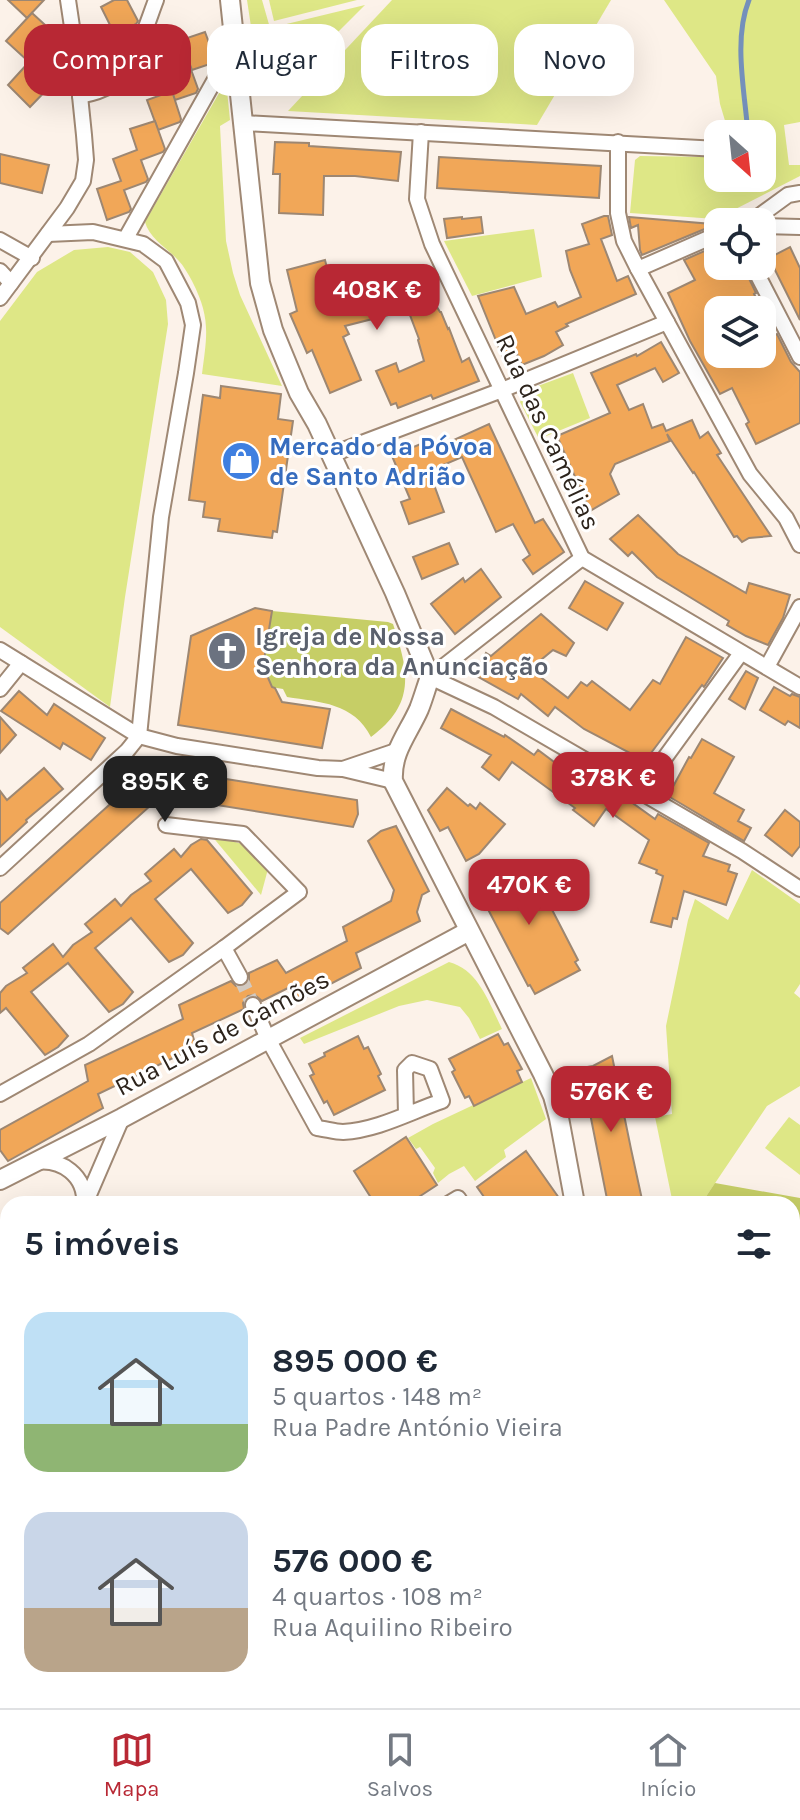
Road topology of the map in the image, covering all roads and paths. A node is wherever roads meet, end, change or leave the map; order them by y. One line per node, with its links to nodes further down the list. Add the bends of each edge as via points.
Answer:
1 (68, 0): 4 (street)
2 (156, 0): 5 (street)
3 (230, 0): 6 (street)
4 (71, 24)
5 (147, 24)
6 (233, 24)
7 (207, 94): 19 (street)
8 (80, 96): 18 (street, via 83,181)
9 (240, 96): 10 (street)
10 (243, 123): 11 (street); 31 (street, via 260,283 273,330)
11 (421, 132): 12 (street); 30 (street, Rua das Camélias, via 417,199 432,244)
12 (618, 142): 13 (street); 23 (street, via 618,213)
13 (704, 148)
14 (800, 193): 15 (street)
15 (770, 208)
16 (776, 226): 17 (street)
17 (800, 227)
18 (48, 234): 19 (street, via 93,232); 22 (street)
19 (126, 238): 42 (street, via 166,261 193,325 161,517)
20 (0, 240): 22 (street)
21 (704, 240): 23 (street)
22 (32, 258): 26 (street)
23 (638, 269): 28 (street)
24 (0, 271): 26 (street)
25 (760, 280): 29 (street)
26 (11, 283): 27 (street)
27 (0, 298)
28 (667, 322): 30 (street); 32 (street, via 750,474 786,518)
29 (800, 357)
30 (502, 390): 31 (street); 33 (street, Rua das Camélias)
31 (330, 455): 39 (street)
32 (800, 545)
33 (582, 558): 36 (street, Rua das Camélias); 39 (street)
34 (800, 607): 38 (street)
35 (0, 650): 37 (street)
36 (741, 653): 38 (street, Rua das Camélias); 46 (street)
37 (21, 663): 41 (street); 42 (street)
38 (767, 667): 40 (street, Rua das Camélias)
39 (430, 677): 43 (street); 46 (street, via 494,707)
40 (800, 687)
41 (0, 689)
42 (139, 736): 44 (street); 48 (street)
43 (396, 751): 44 (street); 45 (street)
44 (343, 769): 45 (street)
45 (393, 781): 50 (street)
46 (640, 792): 49 (street)
47 (166, 825): 51 (street, via 243,834 299,892)
48 (0, 868)
49 (800, 889)
50 (469, 931): 54 (street, Rua Luís de Camões); 62 (street, via 553,1096)
51 (224, 948): 52 (street); 55 (street, via 89,1044)
52 (240, 977)
53 (253, 1005): 54 (street)
54 (268, 1039): 56 (street, via 317,1128 341,1132); 57 (street, Rua Luís de Camões)
55 (0, 1094)
56 (406, 1115)
57 (122, 1118): 58 (street, Rua Luís de Camões); 61 (street)
58 (32, 1162): 59 (street, Rua Luís de Camões); 60 (street, via 64,1165 79,1179)
59 (0, 1180)
60 (85, 1196)
61 (88, 1196)
62 (573, 1196)

